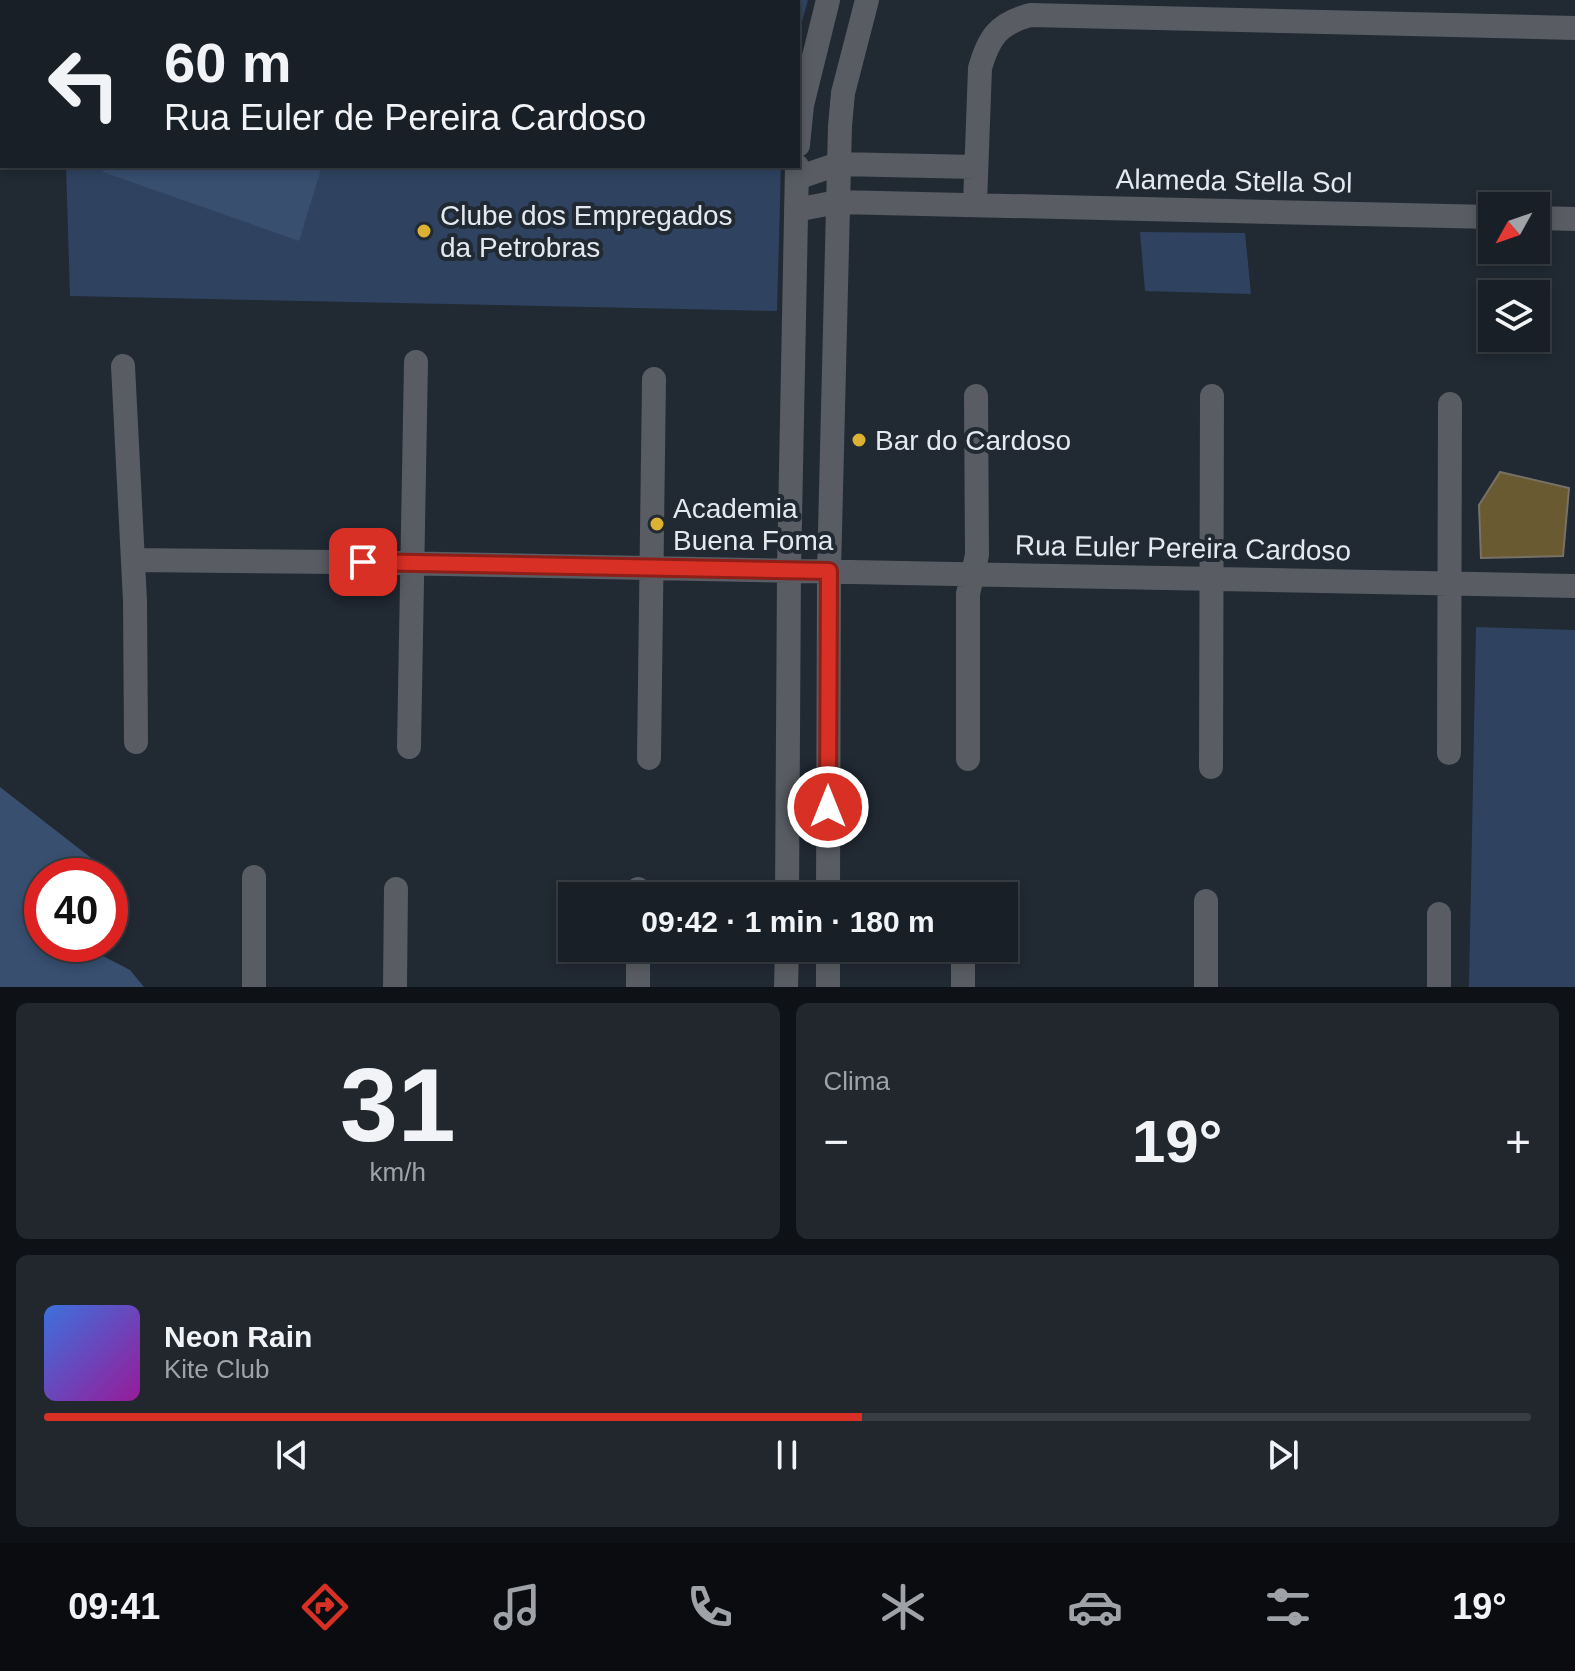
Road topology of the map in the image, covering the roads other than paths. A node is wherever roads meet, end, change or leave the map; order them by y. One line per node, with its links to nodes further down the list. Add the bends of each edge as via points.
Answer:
1 (828, 0): 4 (street)
2 (867, 0): 5 (street, via 843,93)
3 (1575, 28): 6 (street, via 1030,15 1011,20 986,49 980,68)
4 (800, 125)
5 (838, 164): 6 (street); 7 (street); 8 (street)
6 (975, 167): 9 (street)
7 (797, 172): 10 (street)
8 (837, 202): 9 (street, Alameda Stella Sol); 10 (street, Alameda Stella Sol); 24 (street)
9 (975, 204): 11 (street, Alameda Stella Sol)
10 (796, 210): 23 (street)
11 (1478, 217)
12 (1550, 218): 13 (street)
13 (1575, 219)
14 (416, 362): 21 (street)
15 (123, 366): 20 (street)
16 (654, 379): 22 (street)
17 (976, 396): 25 (street, via 977,555)
18 (1212, 396): 26 (street)
19 (1450, 404): 27 (street)
20 (133, 560): 21 (street, Rua Euler Pereira Cardoso); 29 (street)
21 (411, 564): 22 (street, Rua Euler Pereira Cardoso); 30 (street)
22 (652, 569): 23 (street, Rua Euler Pereira Cardoso); 32 (street)
23 (789, 570): 24 (street, Rua Euler Pereira Cardoso); 36 (street)
24 (829, 571): 25 (street, Rua Euler Pereira Cardoso); 37 (street)
25 (972, 575): 26 (street, Rua Euler Pereira Cardoso); 33 (street)
26 (1213, 578): 27 (street, Rua Euler Pereira Cardoso); 34 (street)
27 (1449, 584): 28 (street, Rua Euler Pereira Cardoso); 31 (street)
28 (1575, 586)
29 (136, 742)
30 (409, 747)
31 (1449, 753)
32 (649, 758)
33 (968, 759)
34 (1211, 767)
35 (254, 877): 45 (street)
36 (787, 882)
37 (828, 882)
38 (396, 889): 46 (street)
39 (1206, 901): 51 (street)
40 (1439, 914): 52 (street)
41 (638, 962): 47 (street)
42 (787, 962): 48 (street)
43 (828, 962): 49 (street)
44 (963, 962): 50 (street)
45 (254, 987)
46 (395, 987)
47 (638, 987)
48 (786, 987)
49 (828, 987)
50 (963, 987)
51 (1206, 987)
52 (1439, 987)

